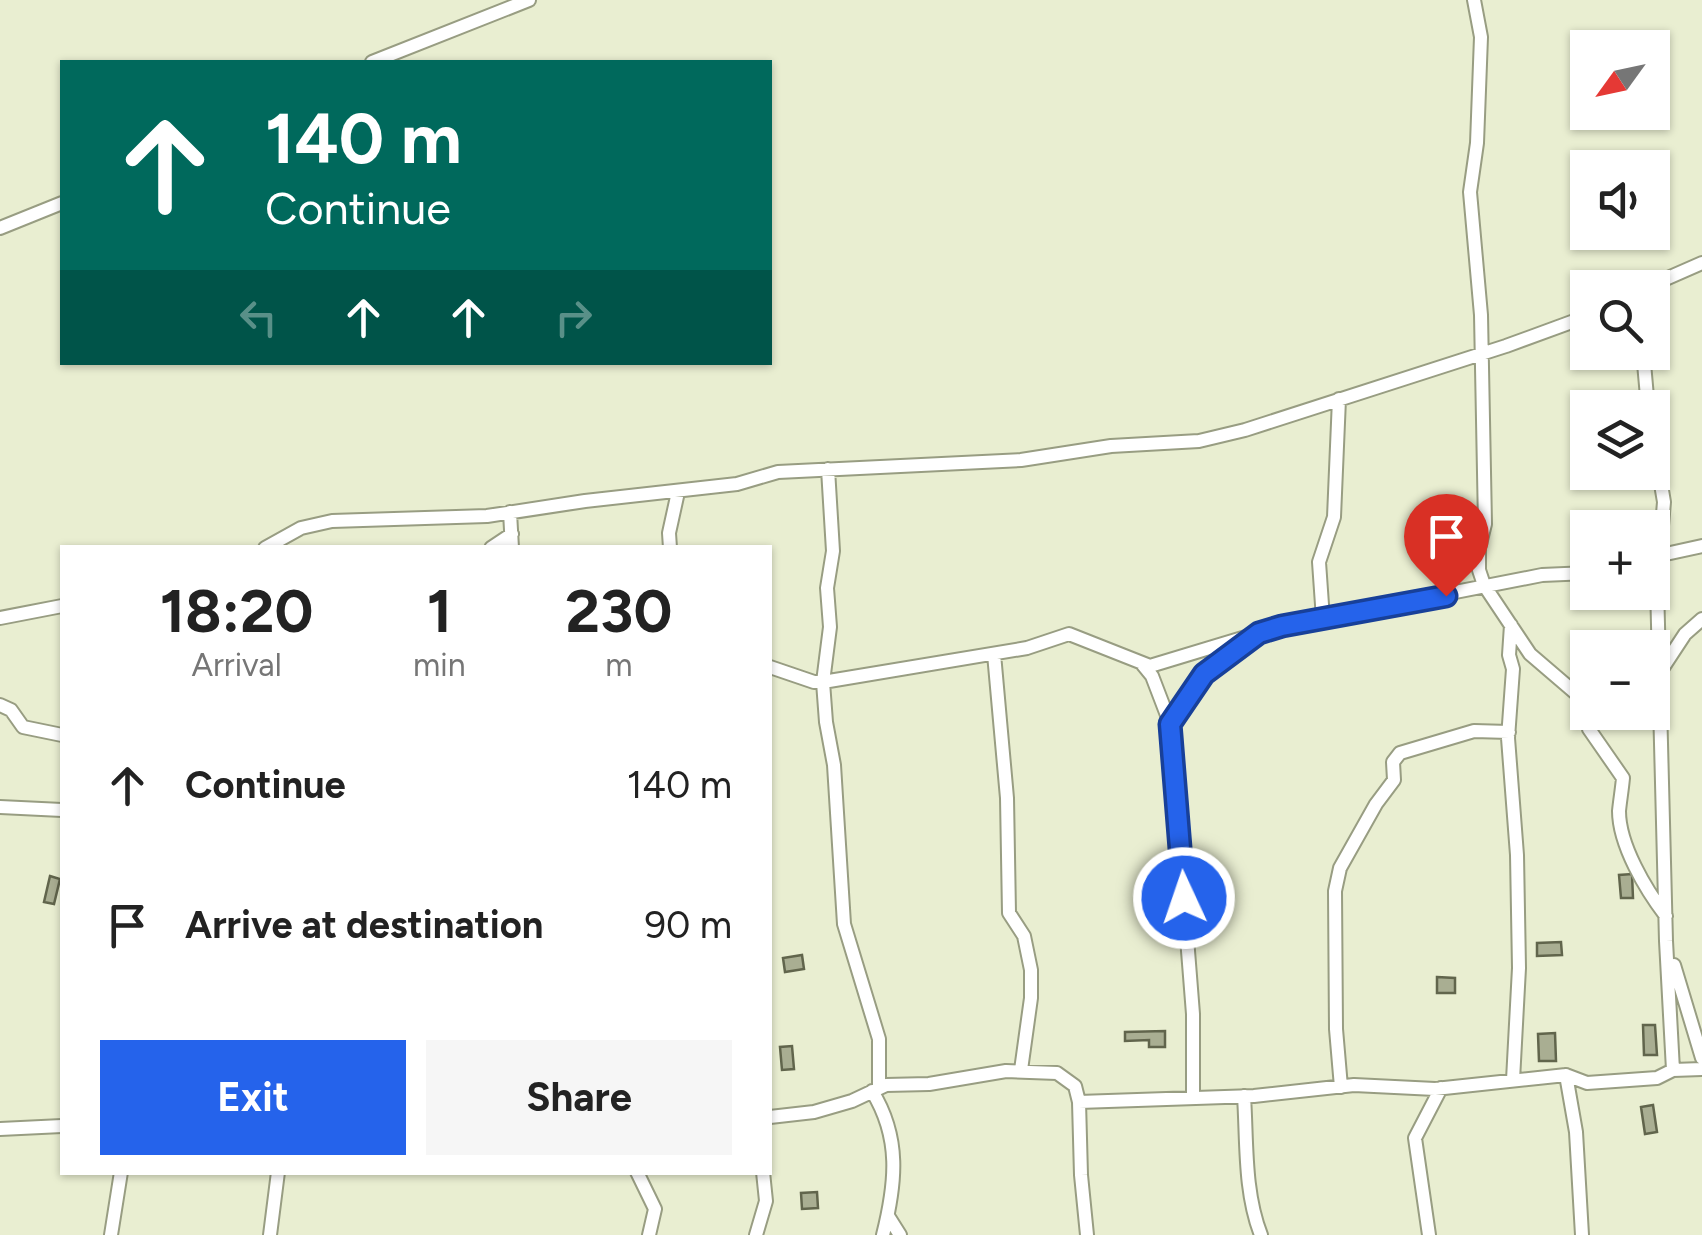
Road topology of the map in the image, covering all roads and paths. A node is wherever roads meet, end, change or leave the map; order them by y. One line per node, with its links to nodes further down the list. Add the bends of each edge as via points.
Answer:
1 (529, 0): 3 (street)
2 (1474, 0): 9 (street, via 1481,37 1470,192)
3 (377, 60)
4 (60, 204): 5 (street)
5 (0, 228)
6 (1702, 263): 7 (street)
7 (1670, 277)
8 (1570, 322): 9 (street)
9 (1480, 352): 10 (street); 20 (street)
10 (1339, 399): 11 (street, via 1198,441 1020,460); 23 (street, via 1334,517 1319,562)
11 (828, 469): 12 (street); 31 (street, via 833,551)
12 (678, 492): 13 (street); 16 (street)
13 (510, 512): 14 (street); 15 (street, via 332,522 301,528)
14 (512, 541)
15 (270, 545)
16 (670, 545)
17 (1702, 546): 18 (street)
18 (1670, 553)
19 (1570, 574): 20 (street)
20 (1484, 585): 23 (street); 25 (street)
21 (60, 606): 22 (street)
22 (0, 618)
23 (1324, 619): 26 (street)
24 (1702, 619): 28 (street)
25 (1511, 625): 35 (street); 39 (street, via 1541,666 1586,702 1588,729 1622,778 1619,814 1626,840 1648,893)
26 (1259, 633): 29 (street); 33 (street, via 1204,674)
27 (994, 654): 29 (street, via 1069,634); 31 (street); 43 (street, via 1009,913 1024,936 1031,970)
28 (1670, 656)
29 (1142, 665): 33 (street)
30 (772, 668): 31 (street)
31 (824, 682): 49 (street, via 844,924 879,1039)
32 (0, 705): 36 (street, via 23,727)
33 (1170, 724): 50 (street, via 1193,1014)
34 (1661, 730): 39 (street)
35 (1509, 732): 46 (street, via 1519,968); 47 (street, via 1474,731 1400,753 1390,788 1340,868 1335,890)
36 (60, 736)
37 (0, 806): 38 (street)
38 (60, 810)
39 (1666, 916): 40 (street)
40 (1666, 942): 41 (street); 44 (street)
41 (1702, 1058)
42 (1702, 1068): 44 (street)
43 (1021, 1070): 49 (street); 52 (street, via 1068,1078)
44 (1673, 1070): 45 (street, via 1657,1078 1587,1082)
45 (1566, 1075): 46 (street); 71 (street)
46 (1513, 1080): 48 (street)
47 (1341, 1087): 48 (street); 51 (street)
48 (1441, 1088): 70 (street, via 1415,1138)
49 (875, 1090): 53 (street, via 814,1112); 61 (street, via 892,1136)
50 (1192, 1096): 51 (street); 52 (street)
51 (1244, 1096): 69 (street, via 1249,1181)
52 (1079, 1102): 68 (street)
53 (772, 1117)
54 (60, 1126): 55 (street)
55 (1, 1129): 56 (street)
56 (0, 1138)
57 (121, 1175): 62 (street)
58 (278, 1175): 63 (street)
59 (638, 1175): 64 (street, via 655,1209)
60 (763, 1175): 65 (street, via 766,1201)
61 (888, 1216): 66 (street); 67 (street)
62 (111, 1235)
63 (270, 1235)
64 (648, 1235)
65 (756, 1235)
66 (883, 1235)
67 (900, 1235)
68 (1087, 1235)
69 (1262, 1235)
70 (1429, 1235)
71 (1582, 1235)

